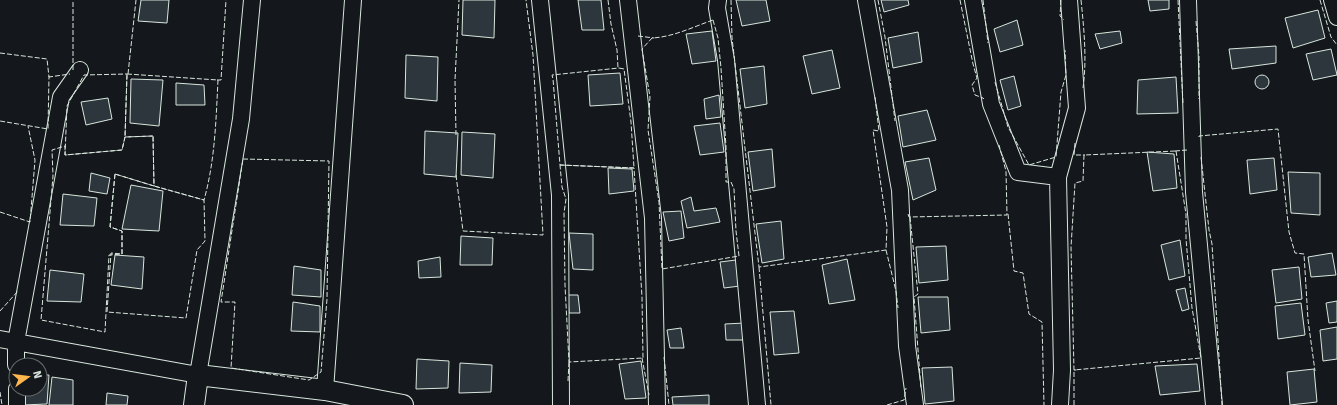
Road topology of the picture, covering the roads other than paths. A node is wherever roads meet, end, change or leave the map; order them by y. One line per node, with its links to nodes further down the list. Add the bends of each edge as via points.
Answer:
1 (252, 0): 17 (street, via 241,119)
2 (353, 0): 18 (street)
3 (540, 0): 21 (street, via 560,195)
4 (628, 0): 22 (street, via 653,218)
5 (718, 0): 23 (street, via 716,8 726,60)
6 (866, 0): 24 (street, via 900,190 908,346)
7 (973, 0): 13 (street, via 991,104 1018,172)
8 (1069, 0): 13 (street, via 1077,108)
9 (1188, 0): 26 (street, via 1194,192)
10 (1332, 0): 11 (street)
11 (1337, 17)
12 (80, 70): 15 (street, via 61,97)
13 (1058, 176): 25 (street, via 1062,370)
14 (0, 339): 15 (street)
15 (16, 342): 16 (street); 17 (street)
16 (16, 357)
17 (198, 375): 18 (street); 19 (street)
18 (325, 390): 20 (street)
19 (194, 405)
20 (403, 405)
21 (561, 405)
22 (657, 405)
23 (757, 405)
24 (915, 405)
25 (1060, 405)
26 (1214, 405)

